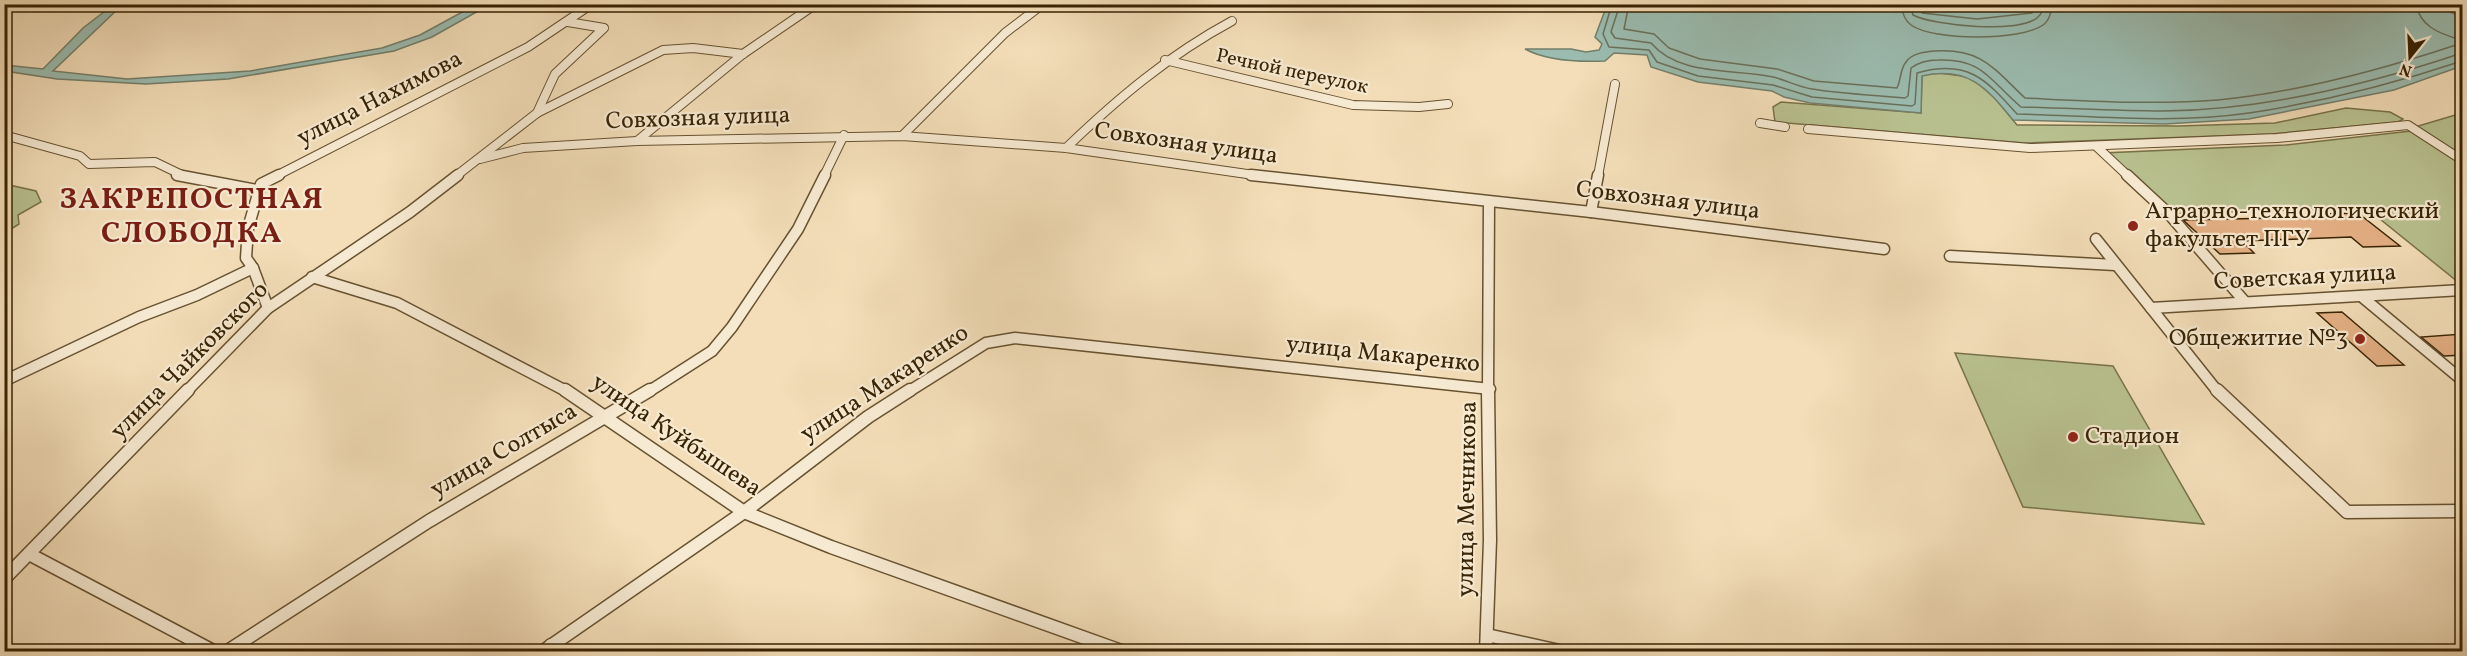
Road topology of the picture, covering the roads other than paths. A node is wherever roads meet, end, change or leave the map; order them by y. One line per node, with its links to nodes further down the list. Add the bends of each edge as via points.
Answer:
1 (592, 4): 7 (street, улица Нахимова)
2 (816, 4): 8 (street)
3 (1043, 4): 18 (street, via 1005,33)
4 (2450, 4): 5 (street)
5 (2463, 10)
6 (1232, 21): 9 (street, Речной переулок)
7 (568, 22): 12 (street, улица Чайковского, via 604,28 555,74); 24 (street, улица Нахимова, via 508,58 271,177)
8 (743, 54): 12 (street, via 693,48 663,50); 19 (street)
9 (1165, 60): 11 (street, Речной переулок, via 1353,105); 21 (street, Речной переулок, via 1111,103)
10 (1615, 84): 26 (street)
11 (1448, 104)
12 (537, 113): 22 (street, улица Чайковского)
13 (1760, 123): 14 (street)
14 (1785, 127)
15 (1808, 129): 20 (street, via 2030,148)
16 (4, 135): 24 (street, via 80,156 89,165 155,162 177,175)
17 (844, 135): 18 (street, Совхозная улица); 19 (street, Совхозная улица); 41 (street, улица Солтыса, via 798,229 712,351)
18 (902, 136): 21 (street, Совхозная улица)
19 (638, 141): 22 (street, Совхозная улица, via 523,148)
20 (2096, 146): 23 (street, via 2277,138 2408,125); 35 (street, via 2169,214)
21 (1066, 148): 25 (street, Совхозная улица, via 1273,178)
22 (480, 159): 32 (street, улица Чайковского, via 410,212)
23 (2463, 160)
24 (257, 190): 31 (street, via 246,258)
25 (1489, 202): 26 (street, Совхозная улица); 40 (street, улица Мечникова)
26 (1591, 212): 28 (street, Совхозная улица)
27 (2096, 239): 30 (street)
28 (1884, 249)
29 (1950, 256): 30 (street)
30 (2115, 265): 37 (street)
31 (253, 268): 36 (street); 39 (street)
32 (312, 277): 36 (street, улица Чайковского); 41 (street, улица Куйбышева, via 397,303 471,339)
33 (2463, 290): 34 (street, Советская улица)
34 (2361, 296): 35 (street, Советская улица); 38 (street)
35 (2245, 302): 37 (street, Советская улица)
36 (268, 308): 44 (street, улица Чайковского)
37 (2151, 308): 42 (street, via 2221,395 2347,512)
38 (2463, 380)
39 (4, 381)
40 (1490, 389): 43 (street, улица Макаренко, via 1000,339 986,343 868,417); 46 (street, улица Мечникова)
41 (608, 417): 43 (street, улица Куйбышева); 49 (street, улица Солтыса, via 429,521)
42 (2463, 511)
43 (744, 512): 47 (street, улица Макаренко); 51 (street, улица Куйбышева)
44 (29, 554): 45 (street, улица Чайковского); 48 (street)
45 (4, 579)
46 (1487, 636): 52 (street, улица Мечникова); 53 (street)
47 (546, 648): 50 (street)
48 (215, 651)
49 (226, 651)
50 (565, 651)
51 (1124, 651)
52 (1486, 651)
53 (1564, 651)

